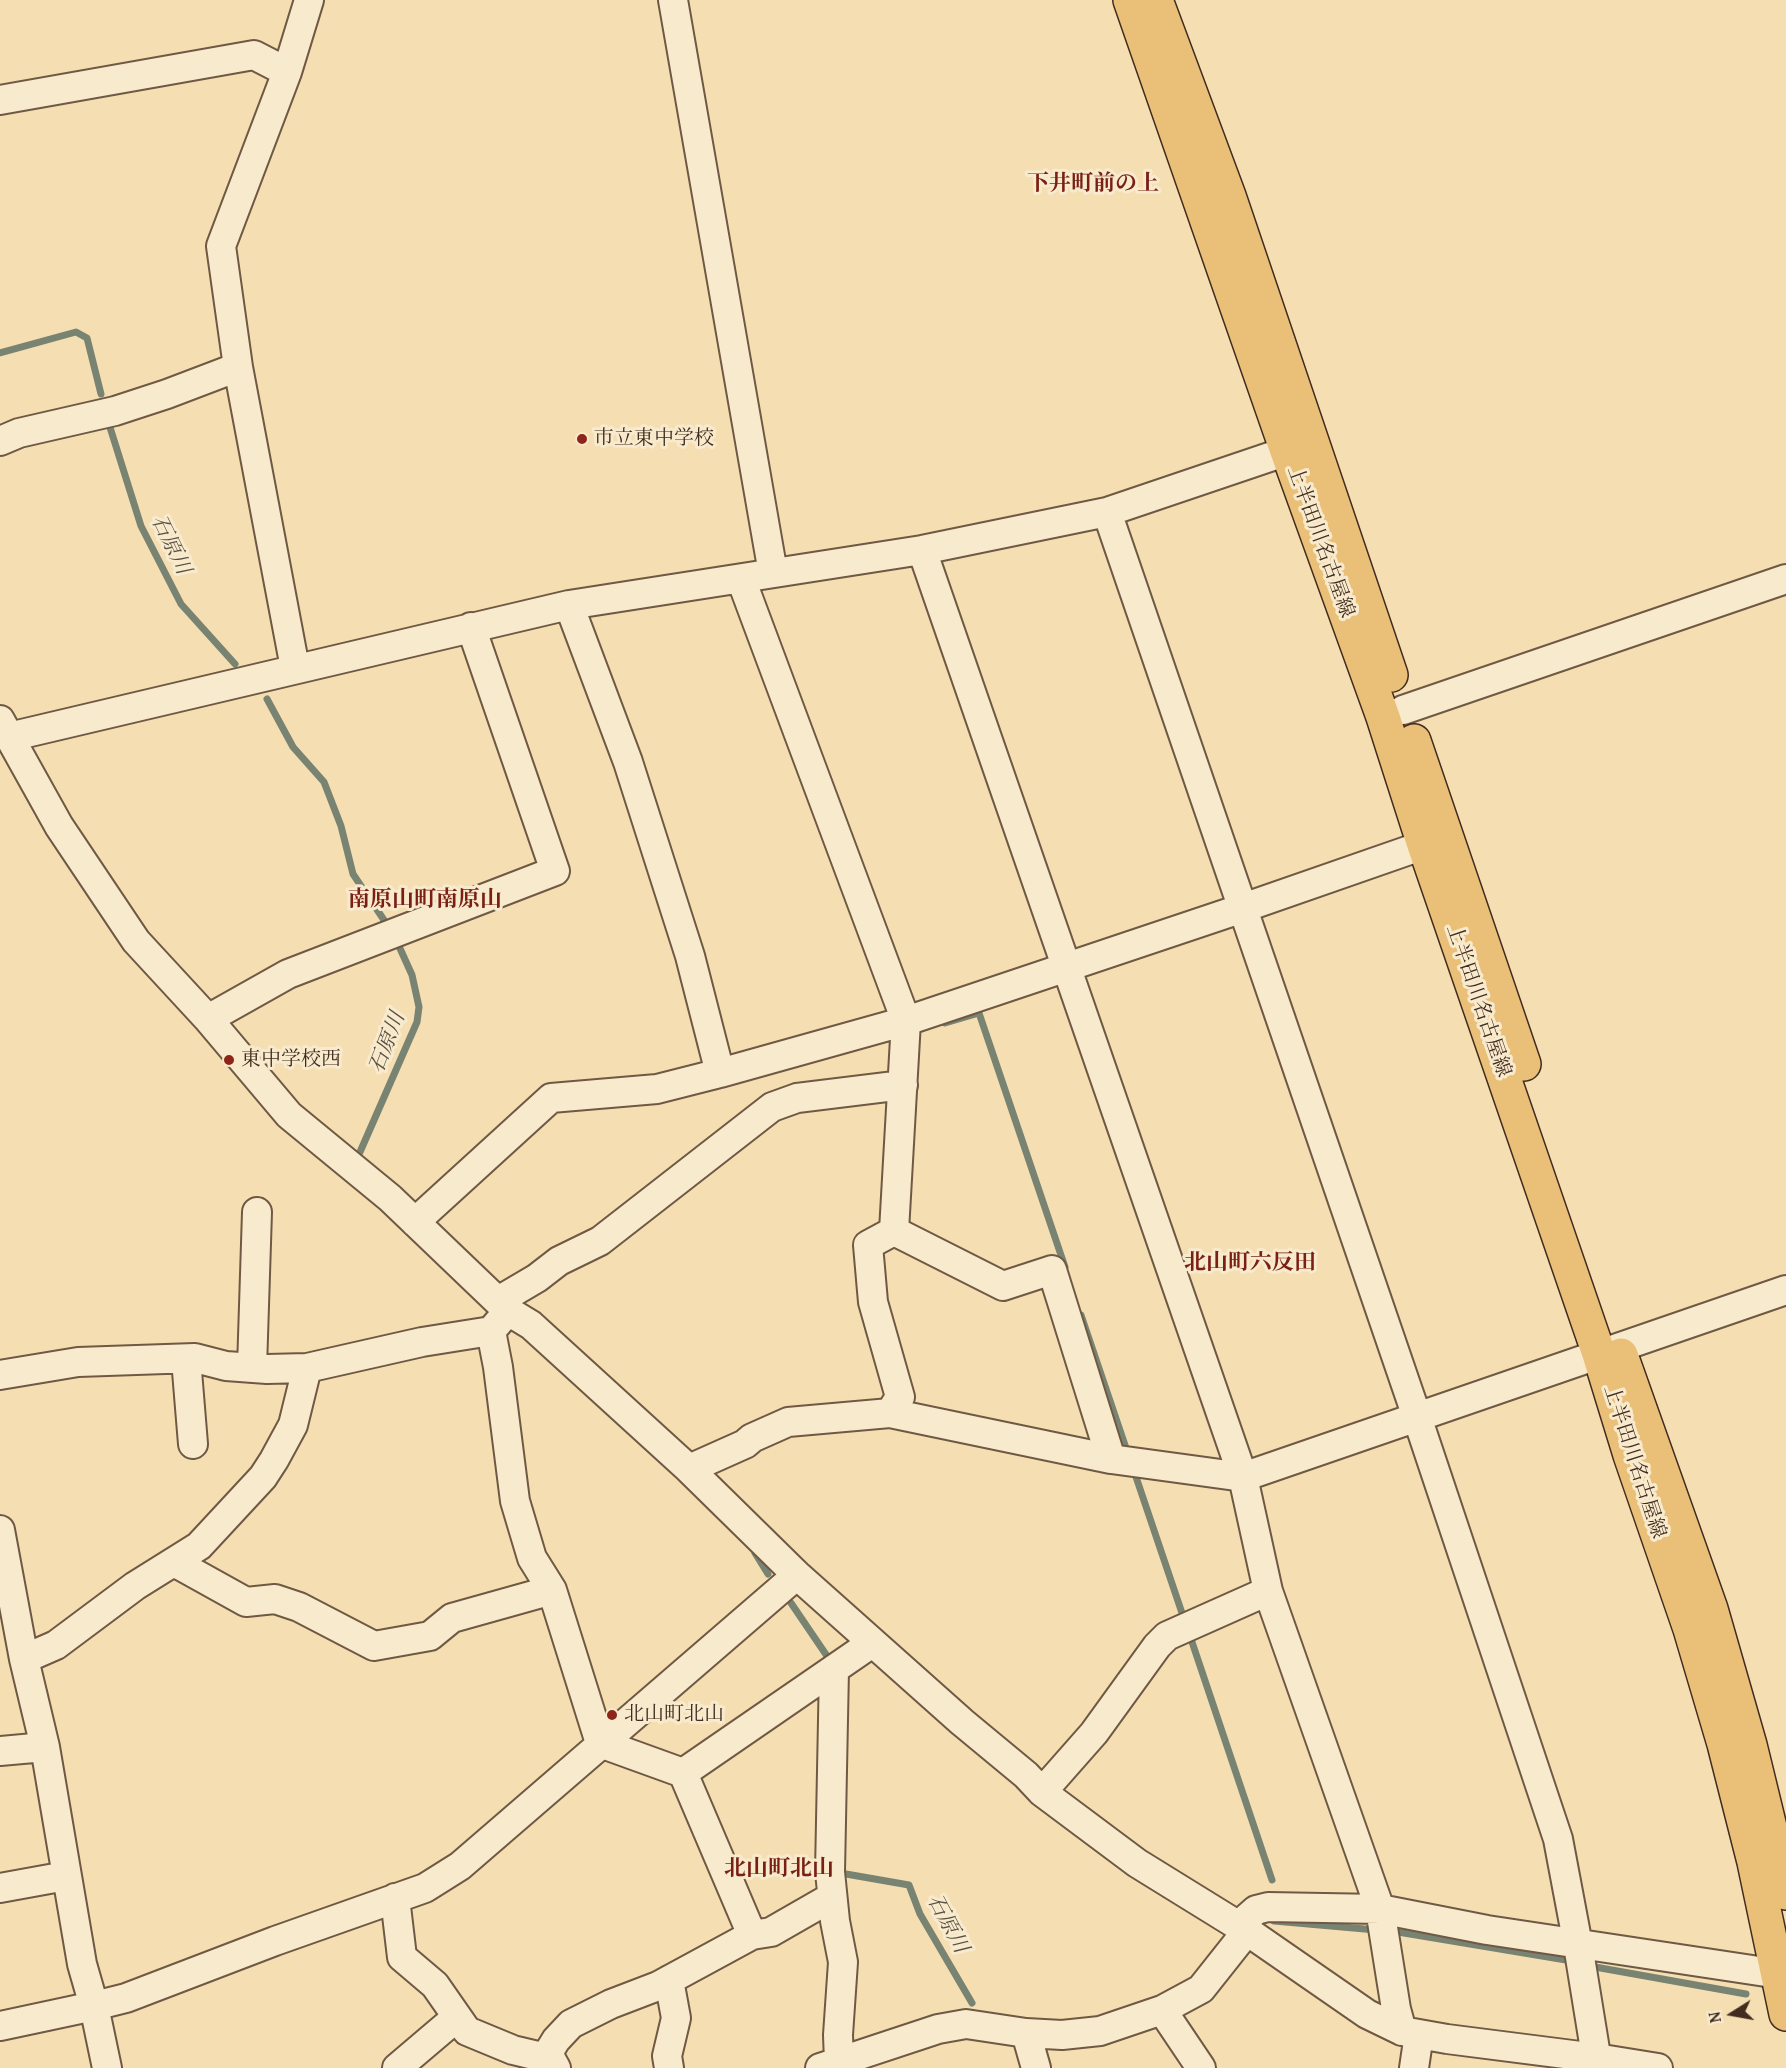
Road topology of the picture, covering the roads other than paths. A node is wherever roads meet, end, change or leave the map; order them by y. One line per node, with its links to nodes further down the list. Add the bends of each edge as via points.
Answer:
1 (309, 0): 5 (street)
2 (674, 0): 12 (street)
3 (1130, 0): 9 (main road, 上半田川名古屋線)
4 (1156, 0): 9 (main road, 上半田川名古屋線, via 1229,196)
5 (287, 72): 6 (street, via 254,55); 7 (street, via 221,246)
6 (0, 100)
7 (238, 367): 8 (street, via 135,404); 17 (street)
8 (0, 441)
9 (1300, 446): 10 (street); 18 (main road, 上半田川名古屋線); 20 (main road, 上半田川名古屋線)
10 (1107, 512): 11 (street); 21 (street)
11 (922, 550): 12 (street); 22 (street)
12 (773, 573): 13 (street)
13 (741, 579): 15 (street); 24 (street)
14 (1786, 579): 18 (street)
15 (569, 605): 16 (street); 25 (street, via 628,762 690,956)
16 (471, 627): 17 (street); 23 (street, via 555,871 288,974)
17 (295, 668): 19 (street)
18 (1403, 710): 32 (main road, 上半田川名古屋線)
19 (5, 728): 23 (street, via 59,826 136,941)
20 (1424, 845): 21 (street); 32 (main road, 上半田川名古屋線)
21 (1243, 908): 22 (street); 38 (street)
22 (1066, 967): 24 (street); 42 (street)
23 (208, 1019): 28 (street, via 289,1115)
24 (906, 1021): 25 (street); 26 (street)
25 (720, 1073): 28 (street, via 657,1089 551,1098)
26 (903, 1085): 29 (street); 31 (street, via 797,1098 772,1107 600,1241 559,1262)
27 (257, 1212): 34 (street)
28 (415, 1222): 31 (street)
29 (894, 1232): 37 (street, via 868,1245 873,1302 900,1397); 40 (street, via 1003,1286 1052,1269)
30 (1786, 1290): 32 (street)
31 (499, 1314): 35 (street, via 412,1344); 41 (street, via 531,1325); 46 (street, via 498,1367 514,1501 532,1558)
32 (1609, 1351): 38 (street); 58 (main road, 上半田川名古屋線, via 1711,1609); 65 (main road, 上半田川名古屋線, via 1629,1455 1690,1629 1721,1734)
33 (186, 1359): 34 (street); 36 (street, via 78,1362); 39 (street)
34 (252, 1368): 35 (street)
35 (307, 1368): 44 (street, via 292,1425 263,1477 199,1546)
36 (0, 1375)
37 (890, 1413): 40 (street); 41 (street, via 788,1422)
38 (1417, 1417): 42 (street); 64 (street, via 1558,1839)
39 (193, 1444)
40 (1111, 1459): 42 (street)
41 (689, 1469): 45 (street)
42 (1243, 1477): 47 (street)
43 (0, 1530): 49 (street)
44 (174, 1562): 46 (street, via 246,1602 275,1599 299,1607 374,1646 430,1636 452,1618); 49 (street, via 56,1645)
45 (797, 1575): 48 (street); 51 (street)
46 (552, 1590): 51 (street)
47 (1268, 1591): 55 (street, via 1167,1636 1094,1733); 61 (street)
48 (872, 1643): 50 (street); 55 (street)
49 (15, 1652): 52 (street)
50 (834, 1669): 54 (street); 59 (street)
51 (600, 1743): 54 (street); 60 (street, via 460,1866 424,1888)
52 (45, 1747): 53 (street); 56 (street)
53 (0, 1751)
54 (683, 1773): 63 (street)
55 (1042, 1792): 62 (street, via 1137,1863)
56 (66, 1876): 57 (street); 67 (street)
57 (0, 1888)
58 (1786, 1893)
59 (832, 1897): 63 (street, via 771,1932); 76 (street, via 843,1962 838,2035)
60 (395, 1898): 67 (street); 70 (street, via 402,1957 435,1986)
61 (1380, 1909): 62 (street, via 1268,1907 1256,1910); 64 (street); 72 (street, via 1396,2009)
62 (1243, 1928): 68 (street, via 1201,1989); 72 (street, via 1367,2014)
63 (752, 1935): 66 (street)
64 (1578, 1945): 65 (street); 75 (street)
65 (1779, 1974): 69 (main road, 上半田川名古屋線)
66 (669, 1980): 74 (street, via 571,2024 556,2040); 79 (street, via 676,2018)
67 (94, 2007): 71 (street); 77 (street)
68 (1162, 2010): 73 (street, via 1100,2031); 81 (street)
69 (1786, 2014)
70 (457, 2017): 74 (street, via 467,2031); 78 (street)
71 (0, 2026)
72 (1411, 2032): 75 (street); 82 (street)
73 (1026, 2033): 76 (street, via 966,2024 938,2029); 80 (street)
74 (551, 2063)
75 (1597, 2063): 83 (street)
76 (830, 2065)
77 (106, 2068)
78 (397, 2068)
79 (669, 2068)
80 (1036, 2068)
81 (1201, 2068)
82 (1414, 2068)
83 (1658, 2068)

